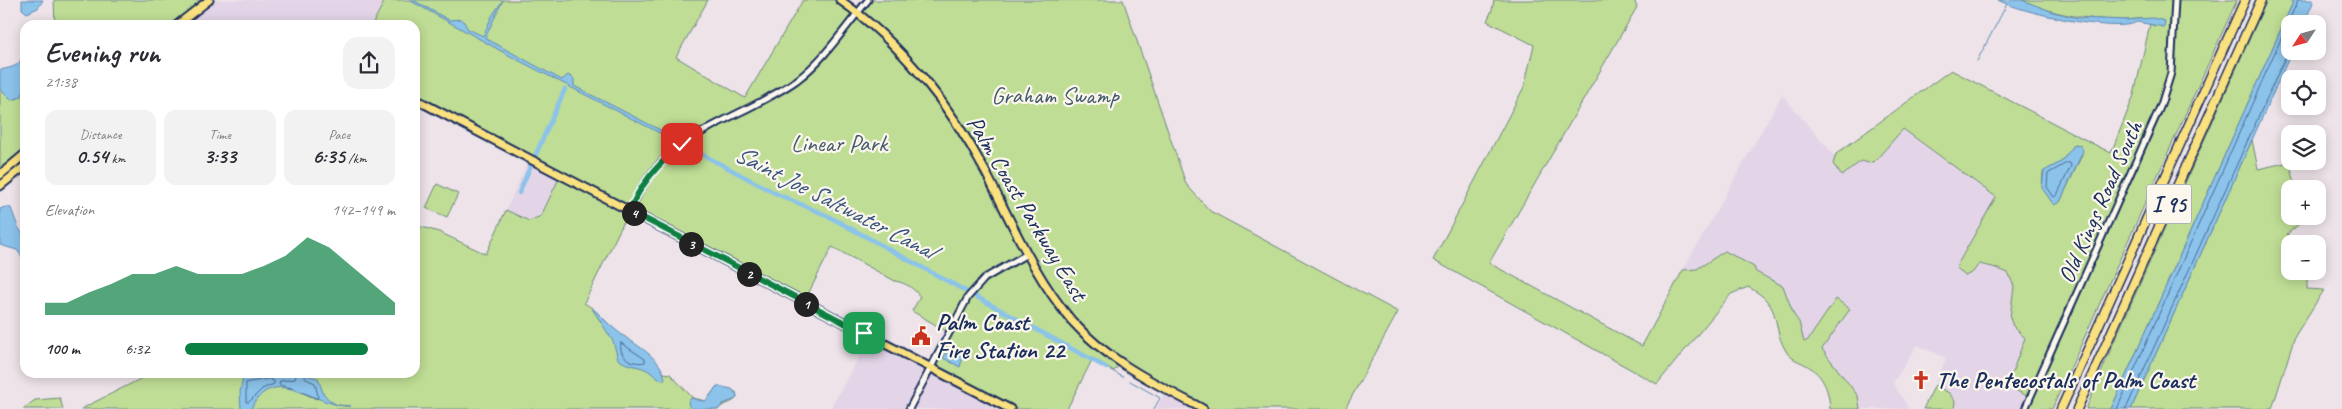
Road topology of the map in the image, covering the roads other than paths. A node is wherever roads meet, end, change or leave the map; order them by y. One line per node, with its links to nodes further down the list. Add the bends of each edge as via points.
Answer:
1 (209, 0): 8 (main road)
2 (840, 0): 7 (main road, Palm Coast Parkway East)
3 (868, 0): 7 (street)
4 (2175, 0): 20 (street, Old Kings Road South, via 2170,73 2158,113)
5 (2245, 0): 21 (highway, I 95)
6 (2261, 0): 22 (highway, I 95)
7 (858, 12): 14 (street, via 797,80 696,134 668,156 638,192); 15 (main road, Palm Coast Parkway East, via 898,50 954,120)
8 (183, 20)
9 (420, 102): 14 (main road)
10 (20, 158): 12 (main road)
11 (20, 170): 13 (main road)
12 (0, 175)
13 (1, 183)
14 (630, 211): 16 (main road)
15 (1027, 254): 16 (street, via 985,278 971,293); 19 (main road, Palm Coast Parkway East, via 1057,301 1091,339 1131,370)
16 (931, 368): 17 (street); 18 (main road)
17 (910, 409)
18 (1010, 409)
19 (1203, 409)
20 (2025, 409)
21 (2061, 409)
22 (2077, 409)

